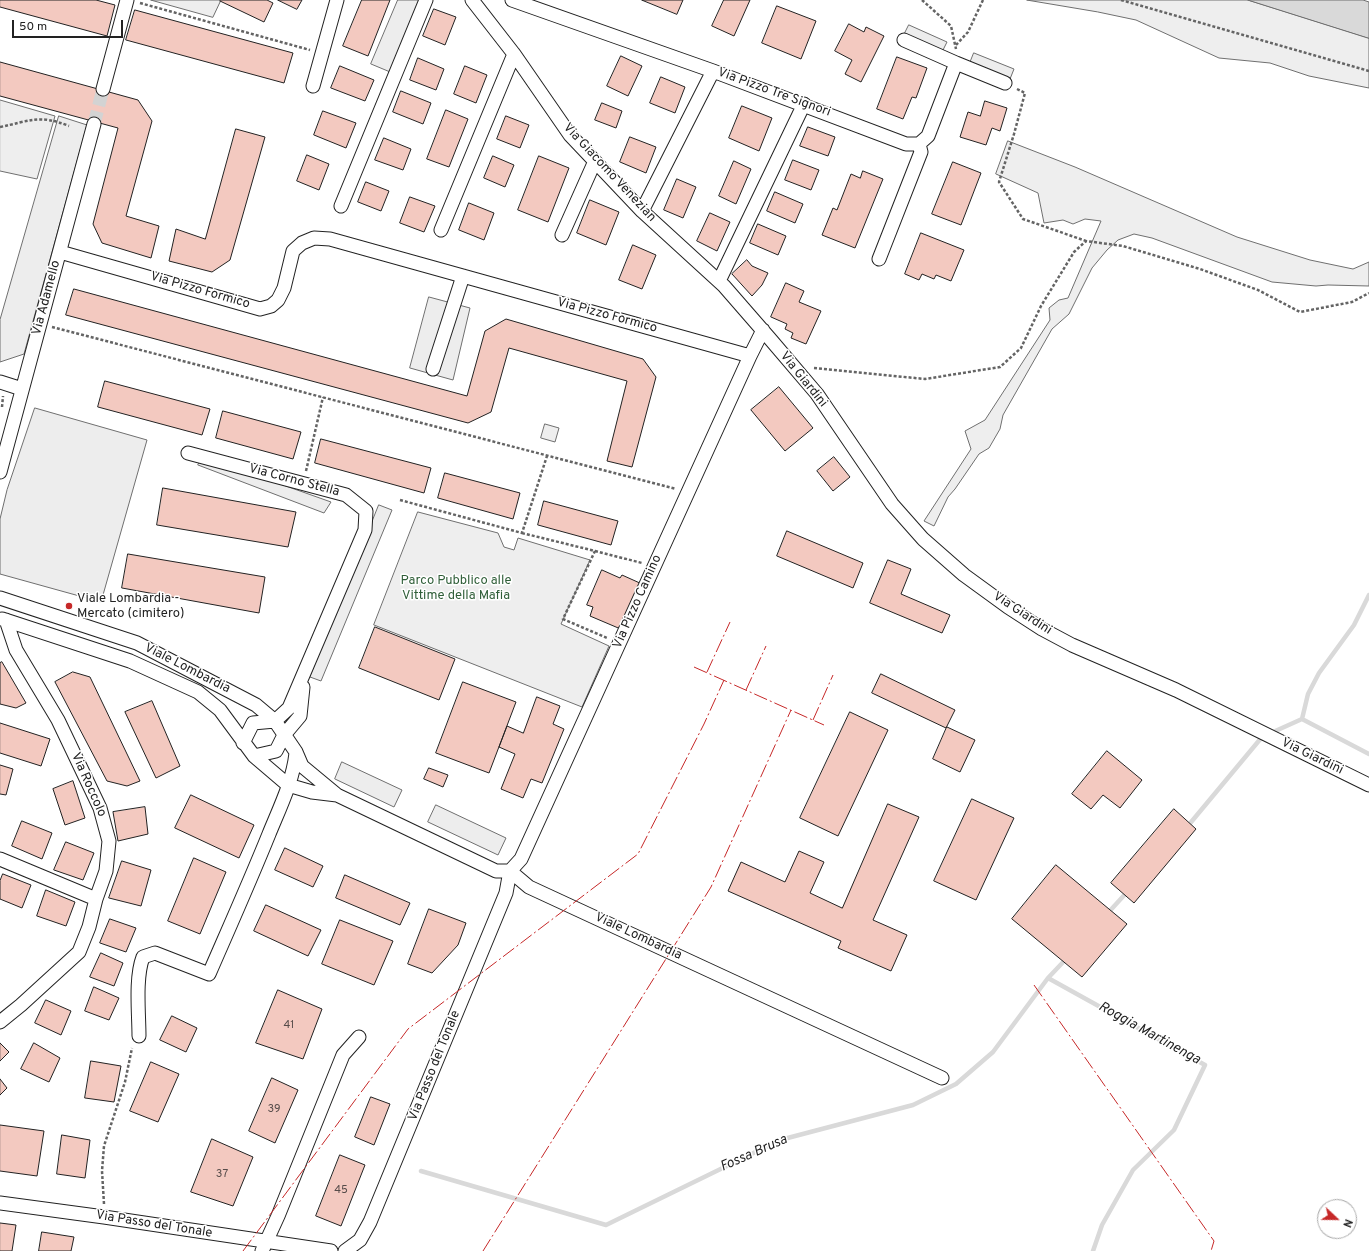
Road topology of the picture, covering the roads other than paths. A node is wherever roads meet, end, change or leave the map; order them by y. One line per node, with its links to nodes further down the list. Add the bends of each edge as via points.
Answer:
1 (337, 0): 11 (street)
2 (426, 0): 17 (street)
3 (472, 0): 7 (street, Via Giacomo Venezian)
4 (512, 0): 9 (street, Via Pizzo Tre Signori)
5 (132, 1): 12 (street)
6 (904, 40): 8 (street)
7 (514, 54): 16 (street, Via Giacomo Venezian, via 570,135); 19 (street)
8 (956, 63): 10 (street); 15 (street, via 928,136)
9 (713, 70): 13 (street, Via Pizzo Tre Signori); 18 (street)
10 (1005, 83)
11 (313, 86)
12 (103, 89)
13 (804, 104): 15 (street, Via Pizzo Tre Signori, via 906,144); 24 (street)
14 (94, 124): 21 (street, Via Adamello)
15 (919, 144): 22 (street, via 921,152)
16 (595, 161): 18 (street, Via Giacomo Venezian); 20 (street)
17 (341, 206)
18 (642, 211): 24 (street, Via Giacomo Venezian)
19 (441, 230)
20 (562, 235)
21 (60, 252): 23 (street, Via Pizzo Formico, via 260,309 271,306 278,300 284,288 293,251 302,243 314,238 330,239); 29 (street, Via Adamello)
22 (879, 259)
23 (463, 276): 26 (street, Via Pizzo Formico); 27 (street)
24 (719, 281): 25 (street, Via Giacomo Venezian)
25 (763, 330): 26 (street, Via Pizzo Camino); 41 (street, Via Giardini, via 817,394 892,504 923,539 964,575 1008,607 1072,645 1176,690)
26 (750, 356): 44 (street, Via Pizzo Camino, via 521,859)
27 (434, 369)
28 (0, 382): 29 (street)
29 (22, 388): 31 (street, Via Adamello)
30 (188, 453): 34 (street, Via Corno Stella, via 346,495 366,511 365,530)
31 (0, 472)
32 (0, 598): 35 (street, Viale Lombardia, via 137,643 256,705)
33 (3, 619): 37 (street, Viale Lombardia, via 130,661 198,692 220,710); 45 (street, Via Roccolo, via 16,650 58,720 100,808 109,842 106,871)
34 (304, 673): 35 (street, Via Corno Stella, via 289,708); 36 (street, Via Corno Stella, via 300,716)
35 (276, 721): 36 (street, Viale Lombardia); 37 (street, via 253,723)
36 (284, 735): 38 (street, Viale Lombardia); 39 (street, Via Corno Stella, via 276,752)
37 (243, 743): 39 (street, Viale Lombardia)
38 (296, 752): 40 (street, via 294,770); 42 (street, Viale Lombardia, via 302,766)
39 (254, 756): 40 (street, Viale Lombardia)
40 (288, 785): 42 (street, Viale Lombardia, via 312,792); 47 (street, via 243,897 208,974 155,953 143,958 139,978)
41 (1369, 785)
42 (337, 795): 44 (street, Viale Lombardia, via 496,871)
43 (0, 859): 45 (street)
44 (510, 871): 49 (street, Viale Lombardia, via 529,887); 53 (street, Via Passo del Tonale, via 506,894 370,1222 360,1240)
45 (96, 900): 46 (street, Via Roccolo, via 79,952)
46 (0, 1022)
47 (139, 1036)
48 (359, 1037): 51 (street, via 343,1055)
49 (942, 1078)
50 (0, 1203): 51 (street, Via Passo del Tonale, via 104,1217)
51 (264, 1246): 52 (street, Via Passo del Tonale)
52 (331, 1251)
53 (345, 1251)

